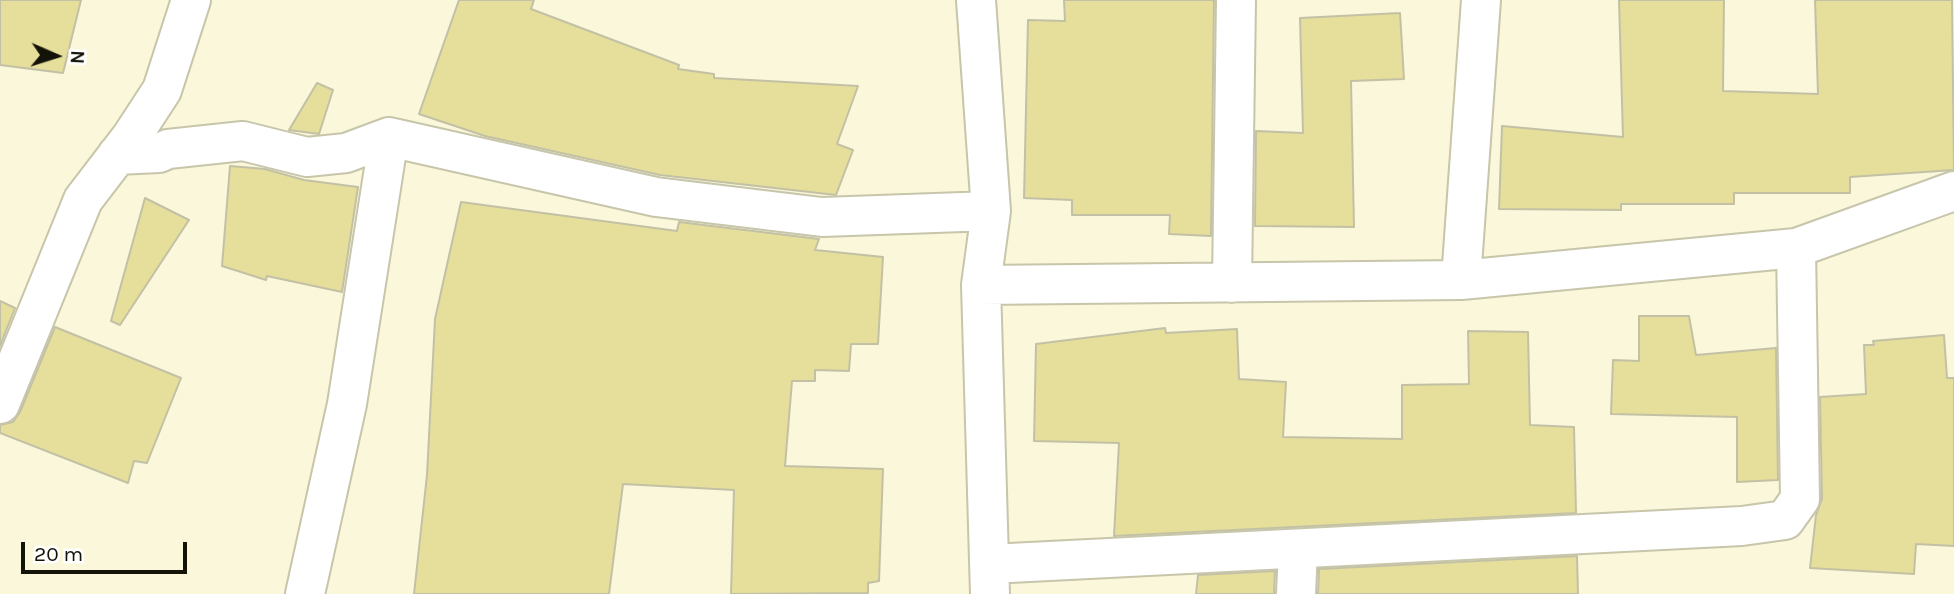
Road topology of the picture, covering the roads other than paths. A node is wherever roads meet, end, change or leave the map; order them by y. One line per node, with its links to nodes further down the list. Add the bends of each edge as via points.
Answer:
1 (191, 0): 6 (street, via 162,90)
2 (976, 0): 8 (street)
3 (1236, 0): 11 (street)
4 (1481, 0): 10 (street)
5 (389, 137): 6 (street, via 346,153 307,157 243,141); 8 (street, via 656,197 822,217); 16 (street, via 347,404)
6 (117, 155): 13 (street, via 83,200)
7 (1954, 191): 9 (street)
8 (991, 211): 12 (street)
9 (1796, 248): 10 (street); 14 (street, via 1800,499 1785,520)
10 (1461, 280): 11 (street)
11 (1232, 283): 12 (street)
12 (981, 285): 15 (street)
13 (0, 404)
14 (1298, 549): 15 (street); 17 (street)
15 (990, 579)
16 (305, 594)
17 (1296, 594)

